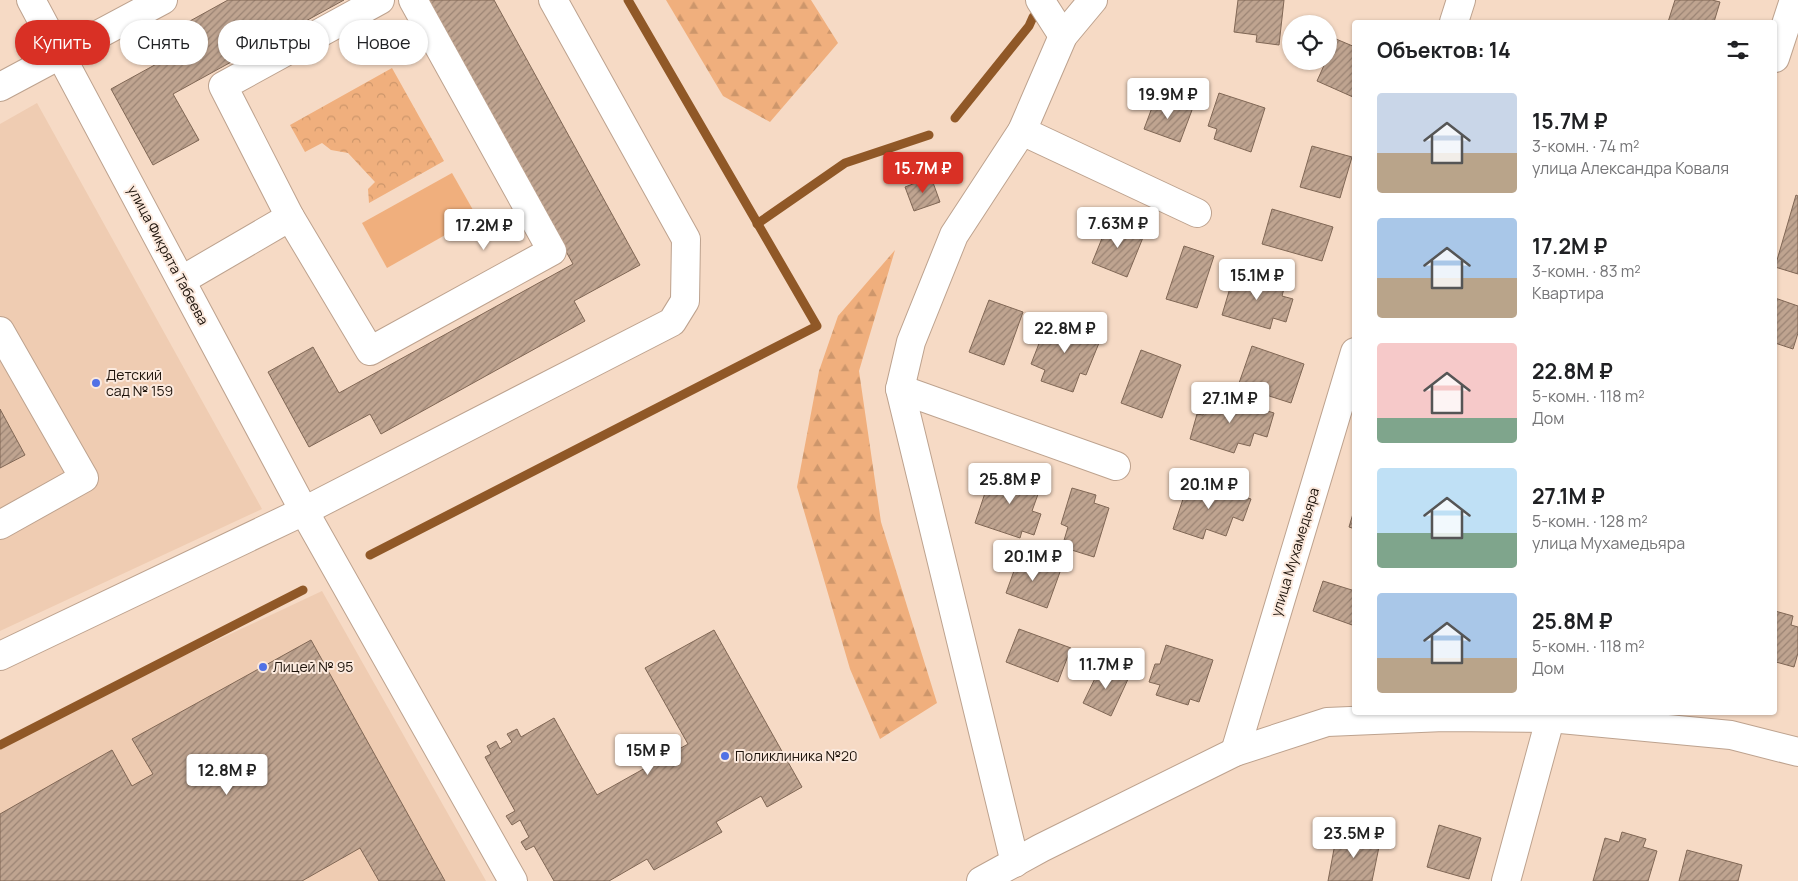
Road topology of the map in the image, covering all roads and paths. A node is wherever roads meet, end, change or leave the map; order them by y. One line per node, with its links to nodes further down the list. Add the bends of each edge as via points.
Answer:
1 (31, 0): 10 (street, улица Фикрята Табеева)
2 (163, 0): 12 (street)
3 (380, 0): 20 (street, via 223,86)
4 (413, 0): 20 (street, via 552,251 370,351)
5 (554, 0): 26 (street, via 686,239 685,302 672,322)
6 (1040, 0): 13 (street)
7 (1093, 0): 13 (street)
8 (1461, 0): 11 (street)
9 (1794, 0): 14 (street)
10 (42, 20)
11 (1455, 20)
12 (110, 28)
13 (1063, 36): 18 (street)
14 (1777, 52)
15 (40, 65): 17 (street)
16 (67, 65): 21 (street, улица Фикрята Табеева)
17 (0, 86)
18 (1022, 131): 19 (street); 24 (street, via 954,235 911,342)
19 (1197, 213)
20 (290, 217): 21 (street)
21 (182, 280): 26 (street, улица Фикрята Табеева)
22 (0, 331): 27 (street, via 84,478)
23 (1352, 362): 30 (street, улица Мухамедьяра)
24 (900, 389): 25 (street); 32 (street)
25 (1116, 466)
26 (304, 511): 28 (street); 33 (street, улица Фикрята Табеева)
27 (0, 525)
28 (0, 656)
29 (1551, 715): 30 (street, via 1327,722); 31 (street, via 1730,735); 35 (street)
30 (1235, 752): 32 (street)
31 (1798, 752)
32 (1015, 863): 34 (street)
33 (513, 881)
34 (981, 881)
35 (1506, 881)

